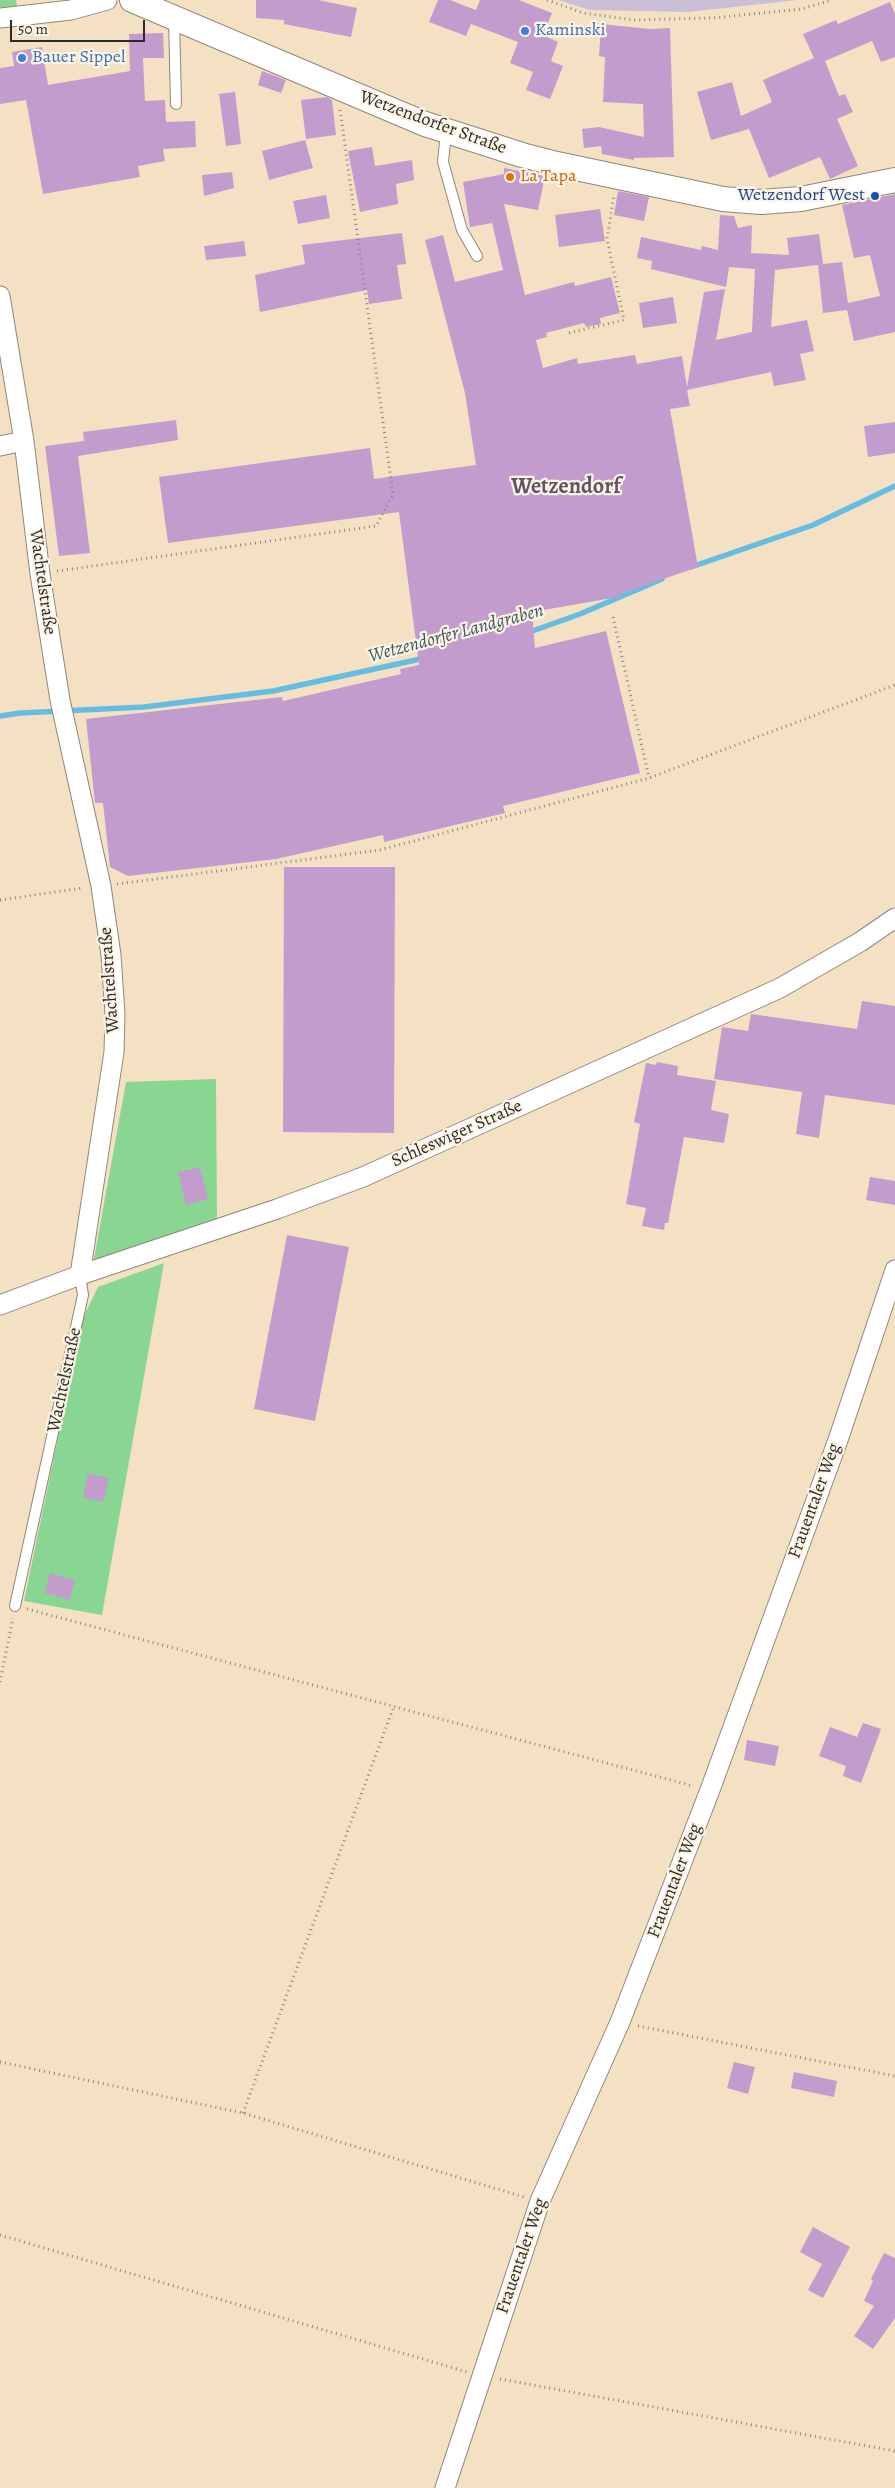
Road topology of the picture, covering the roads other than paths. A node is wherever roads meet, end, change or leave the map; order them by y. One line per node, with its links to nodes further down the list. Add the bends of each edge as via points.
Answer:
1 (107, 0): 3 (street, via 71,10)
2 (132, 0): 4 (street, Wetzendorfer Straße)
3 (0, 18)
4 (174, 18): 5 (lane); 6 (street, Wetzendorfer Straße)
5 (176, 104)
6 (446, 132): 7 (street, Wetzendorfer Straße, via 522,155 723,198 761,202 801,198); 8 (lane, via 443,162 462,230)
7 (895, 180)
8 (478, 256)
9 (0, 296): 10 (street, Wachtelstraße)
10 (3, 333): 11 (street, Wachtelstraße)
11 (24, 441): 12 (street); 15 (street, Wachtelstraße, via 60,700 101,886 115,1014 114,1052)
12 (0, 446)
13 (895, 918): 15 (street, Schleswiger Straße, via 780,988 363,1176 277,1209)
14 (895, 1270): 18 (street, Frauentaler Weg, via 838,1440 710,1790 620,2022 540,2201)
15 (80, 1275): 16 (street, Schleswiger Straße); 17 (lane, Wachtelstraße, via 83,1295)
16 (0, 1305)
17 (15, 1606)
18 (445, 2488)

